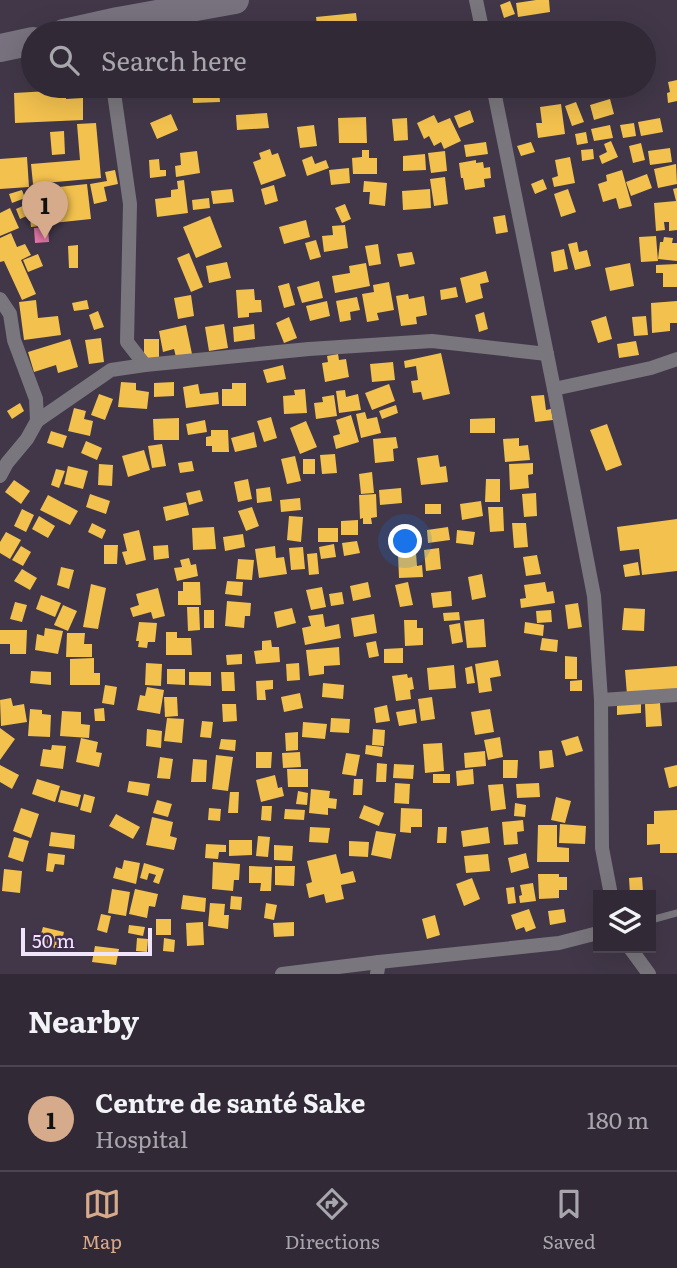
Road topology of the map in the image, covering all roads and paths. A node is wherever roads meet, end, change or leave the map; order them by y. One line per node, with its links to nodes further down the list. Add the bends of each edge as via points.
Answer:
1 (235, 0): 3 (highway)
2 (476, 0): 4 (street)
3 (136, 21)
4 (480, 21)
5 (21, 44): 6 (highway)
6 (0, 48)
7 (115, 98): 12 (street, via 130,204 127,342)
8 (495, 98): 10 (street)
9 (0, 299): 14 (street, via 10,314 14,340 36,399)
10 (547, 354): 12 (street, via 432,341); 13 (street)
11 (677, 359): 13 (street)
12 (145, 365): 14 (street, via 111,370)
13 (554, 389): 17 (street, via 594,596)
14 (37, 421): 15 (street)
15 (0, 476)
16 (677, 695): 17 (street)
17 (601, 700): 18 (street, via 602,848)
18 (610, 890)
19 (677, 914): 20 (lane)
20 (656, 919)
21 (593, 934): 23 (street)
22 (634, 953): 25 (street)
23 (378, 968): 24 (street)
24 (282, 974)
25 (649, 974)

